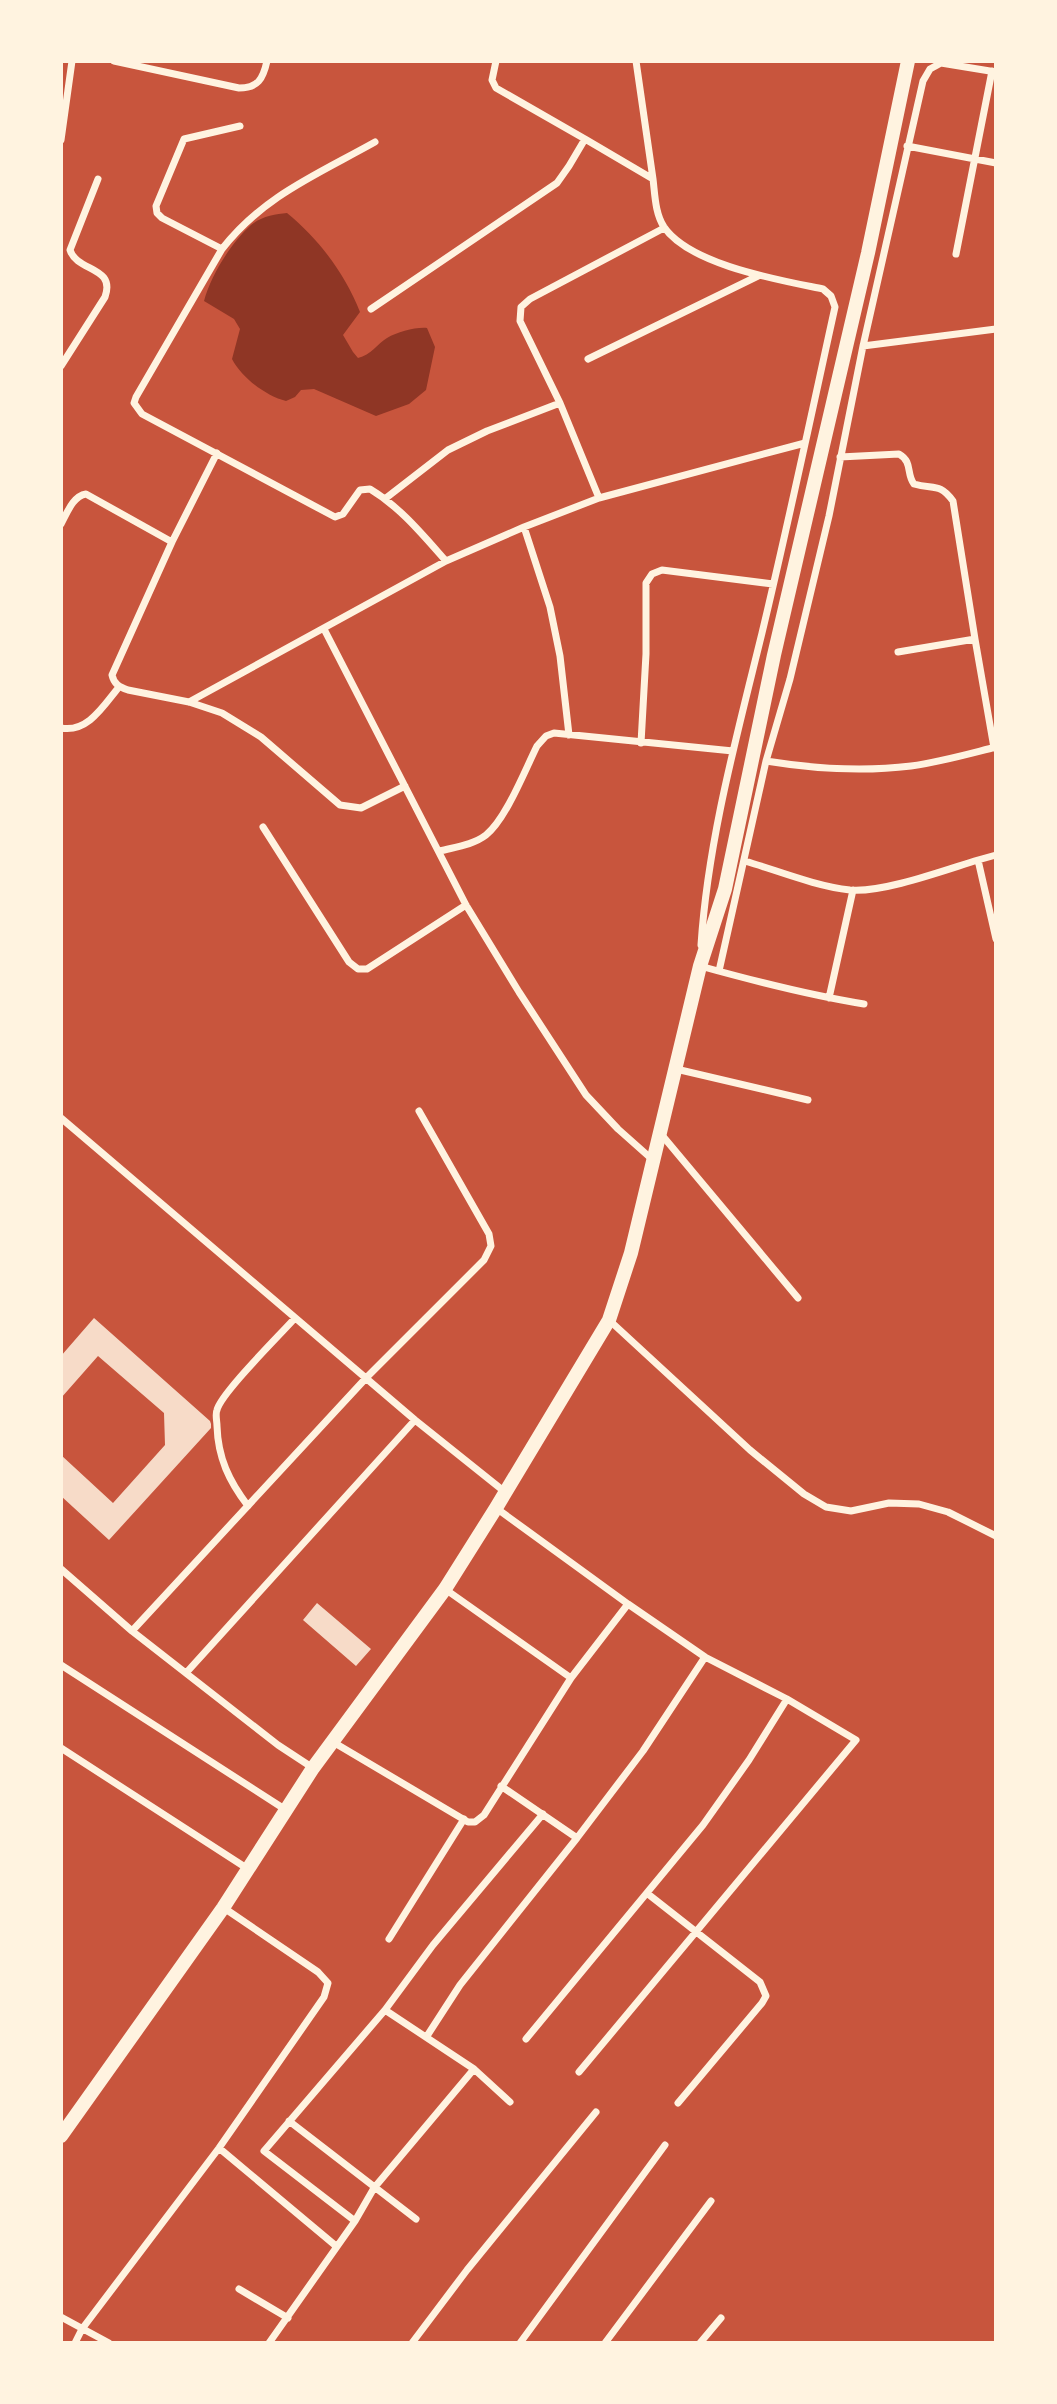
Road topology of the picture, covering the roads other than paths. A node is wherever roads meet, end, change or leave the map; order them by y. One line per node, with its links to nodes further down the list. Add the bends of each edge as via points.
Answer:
1 (72, 61): 10 (street)
2 (114, 61): 3 (street, via 239,88 258,84)
3 (267, 61)
4 (496, 61): 9 (street, via 492,80 496,88)
5 (636, 61): 16 (street)
6 (908, 61): 57 (main road, via 725,888)
7 (994, 72): 12 (street, via 940,63 930,69); 13 (street)
8 (240, 126): 18 (street, via 184,139 156,206 162,218)
9 (585, 139): 16 (street); 21 (street, via 556,183)
10 (61, 140)
11 (375, 142): 18 (street, via 261,208)
12 (907, 146): 13 (street); 23 (street)
13 (974, 159): 14 (street); 19 (street)
14 (996, 163)
15 (98, 179): 25 (street, via 71,250 74,258 104,276 108,288)
16 (653, 179): 17 (street)
17 (664, 228): 20 (street, via 697,254); 26 (street, via 521,307 520,321)
18 (222, 249): 28 (street, via 134,403 142,414)
19 (956, 254)
20 (758, 276): 24 (street); 27 (street, via 823,289 835,307)
21 (371, 310)
22 (996, 329): 23 (street)
23 (863, 346): 29 (street)
24 (588, 359)
25 (61, 366)
26 (560, 403): 30 (street, via 448,450); 31 (street)
27 (805, 443): 31 (street); 36 (street)
28 (217, 453): 30 (street, via 335,517 343,514 364,488); 34 (street)
29 (840, 457): 38 (street, via 899,454 906,458 914,484 934,486 953,500); 47 (street, via 793,665)
30 (386, 498): 35 (street)
31 (600, 498): 33 (street)
32 (61, 524): 34 (street, via 74,501 86,494)
33 (524, 527): 35 (street); 43 (street, via 561,656)
34 (172, 542): 40 (street, via 112,675)
35 (446, 561): 37 (street)
36 (774, 584): 44 (street, via 662,570 652,574 646,583); 46 (street)
37 (324, 629): 41 (street); 48 (street)
38 (975, 639): 39 (street); 45 (street)
39 (898, 652)
40 (119, 687): 41 (street); 42 (street, via 79,728)
41 (189, 702): 48 (street, via 222,713 261,737 340,805 361,808)
42 (61, 728)
43 (569, 735): 44 (street); 50 (street, via 554,733 537,746 498,822 485,836)
44 (641, 743): 46 (street)
45 (995, 748): 47 (street, via 913,766 864,770)
46 (733, 751): 57 (street, via 704,900)
47 (766, 761): 53 (street)
48 (405, 786): 50 (street)
49 (263, 827): 55 (street, via 349,962 358,969 367,969)
50 (440, 851): 55 (street)
51 (996, 855): 52 (street)
52 (978, 860): 54 (street, via 908,881); 56 (street)
53 (745, 861): 54 (street); 58 (street)
54 (853, 890): 59 (street)
55 (466, 905): 66 (street, via 586,1096)
56 (996, 939)
57 (700, 966): 58 (street); 61 (main road)
58 (719, 971): 59 (street)
59 (829, 998): 60 (street)
60 (864, 1004)
61 (676, 1069): 62 (street); 65 (main road)
62 (808, 1100)
63 (419, 1111): 70 (street, via 489,1234 491,1246 484,1260)
64 (61, 1118): 68 (street)
65 (661, 1134): 66 (main road); 67 (street)
66 (654, 1162): 69 (main road)
67 (798, 1298)
68 (295, 1318): 70 (street); 73 (street, via 217,1409 221,1461)
69 (609, 1320): 72 (main road); 75 (street, via 750,1450 826,1507 851,1511 889,1503 919,1504 948,1512)
70 (367, 1377): 71 (street); 73 (street)
71 (415, 1420): 72 (street); 82 (street)
72 (505, 1493): 74 (main road)
73 (248, 1506): 79 (street)
74 (496, 1508): 77 (main road); 78 (street)
75 (996, 1536)
76 (61, 1569): 79 (street)
77 (445, 1589): 83 (street); 85 (main road)
78 (628, 1604): 80 (street); 83 (street)
79 (132, 1631): 82 (street)
80 (705, 1657): 84 (street); 92 (street, via 643,1751)
81 (61, 1665): 89 (street)
82 (186, 1673): 87 (street)
83 (571, 1678): 88 (street)
84 (787, 1699): 94 (street, via 704,1825); 96 (street, via 856,1740)
85 (332, 1741): 87 (main road); 91 (street)
86 (61, 1748): 93 (street)
87 (313, 1768): 89 (main road)
88 (501, 1786): 90 (street); 91 (street, via 484,1815 475,1822)
89 (287, 1811): 93 (main road)
90 (543, 1814): 92 (street); 98 (street)
91 (464, 1819): 97 (street)
92 (577, 1838): 99 (street, via 460,1985)
93 (248, 1869): 95 (main road)
94 (649, 1894): 96 (street); 100 (street, via 615,1928)
95 (223, 1908): 107 (main road); 109 (street, via 328,1983 324,1997)
96 (696, 1931): 102 (street); 104 (street, via 760,1982 766,1996)
97 (389, 1939)
98 (385, 2010): 99 (street); 106 (street)
99 (427, 2036): 101 (street)
100 (526, 2039)
101 (474, 2069): 103 (street); 110 (street)
102 (579, 2072)
103 (510, 2102)
104 (677, 2103)
105 (596, 2112): 123 (street)
106 (289, 2121): 110 (street); 113 (street, via 264,2151)
107 (61, 2136)
108 (666, 2145): 124 (street)
109 (219, 2148): 114 (street); 119 (street)
110 (374, 2189): 112 (street); 113 (street)
111 (711, 2201): 125 (street)
112 (416, 2219)
113 (355, 2221): 114 (street)
114 (336, 2246): 117 (street)
115 (239, 2289): 117 (street)
116 (61, 2317): 119 (street)
117 (288, 2318): 122 (street)
118 (720, 2318): 126 (street)
119 (82, 2329): 120 (street); 121 (street)
120 (75, 2343)
121 (109, 2343)
122 (269, 2343)
123 (412, 2343)
124 (520, 2343)
125 (605, 2343)
126 (700, 2343)

